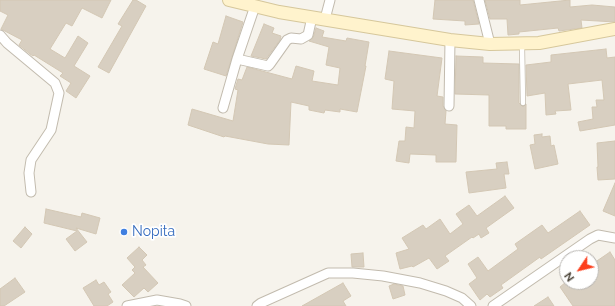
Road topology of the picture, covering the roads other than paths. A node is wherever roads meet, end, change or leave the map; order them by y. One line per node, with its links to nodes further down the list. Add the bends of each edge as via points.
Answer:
1 (229, 0): 4 (street)
2 (330, 0): 6 (street)
3 (479, 0): 11 (street)
4 (255, 6): 5 (street); 12 (street)
5 (312, 17): 6 (street); 12 (street, via 308,35 301,39 287,40 268,66)
6 (324, 19): 9 (street)
7 (615, 29): 10 (street, via 539,43)
8 (0, 35): 16 (street, via 55,82 60,93 51,130 31,160)
9 (450, 40): 11 (street); 14 (street)
10 (522, 43): 11 (street); 13 (lane)
11 (490, 44)
12 (237, 58): 15 (street)
13 (523, 103)
14 (449, 106)
15 (223, 108)
16 (31, 192)
17 (615, 238): 22 (street, via 598,235 590,239)
18 (127, 306): 19 (street, via 157,300)
19 (186, 306)
20 (257, 306): 21 (street, via 328,274 340,273 383,276 420,283 462,298)
21 (471, 306)
22 (493, 306)

